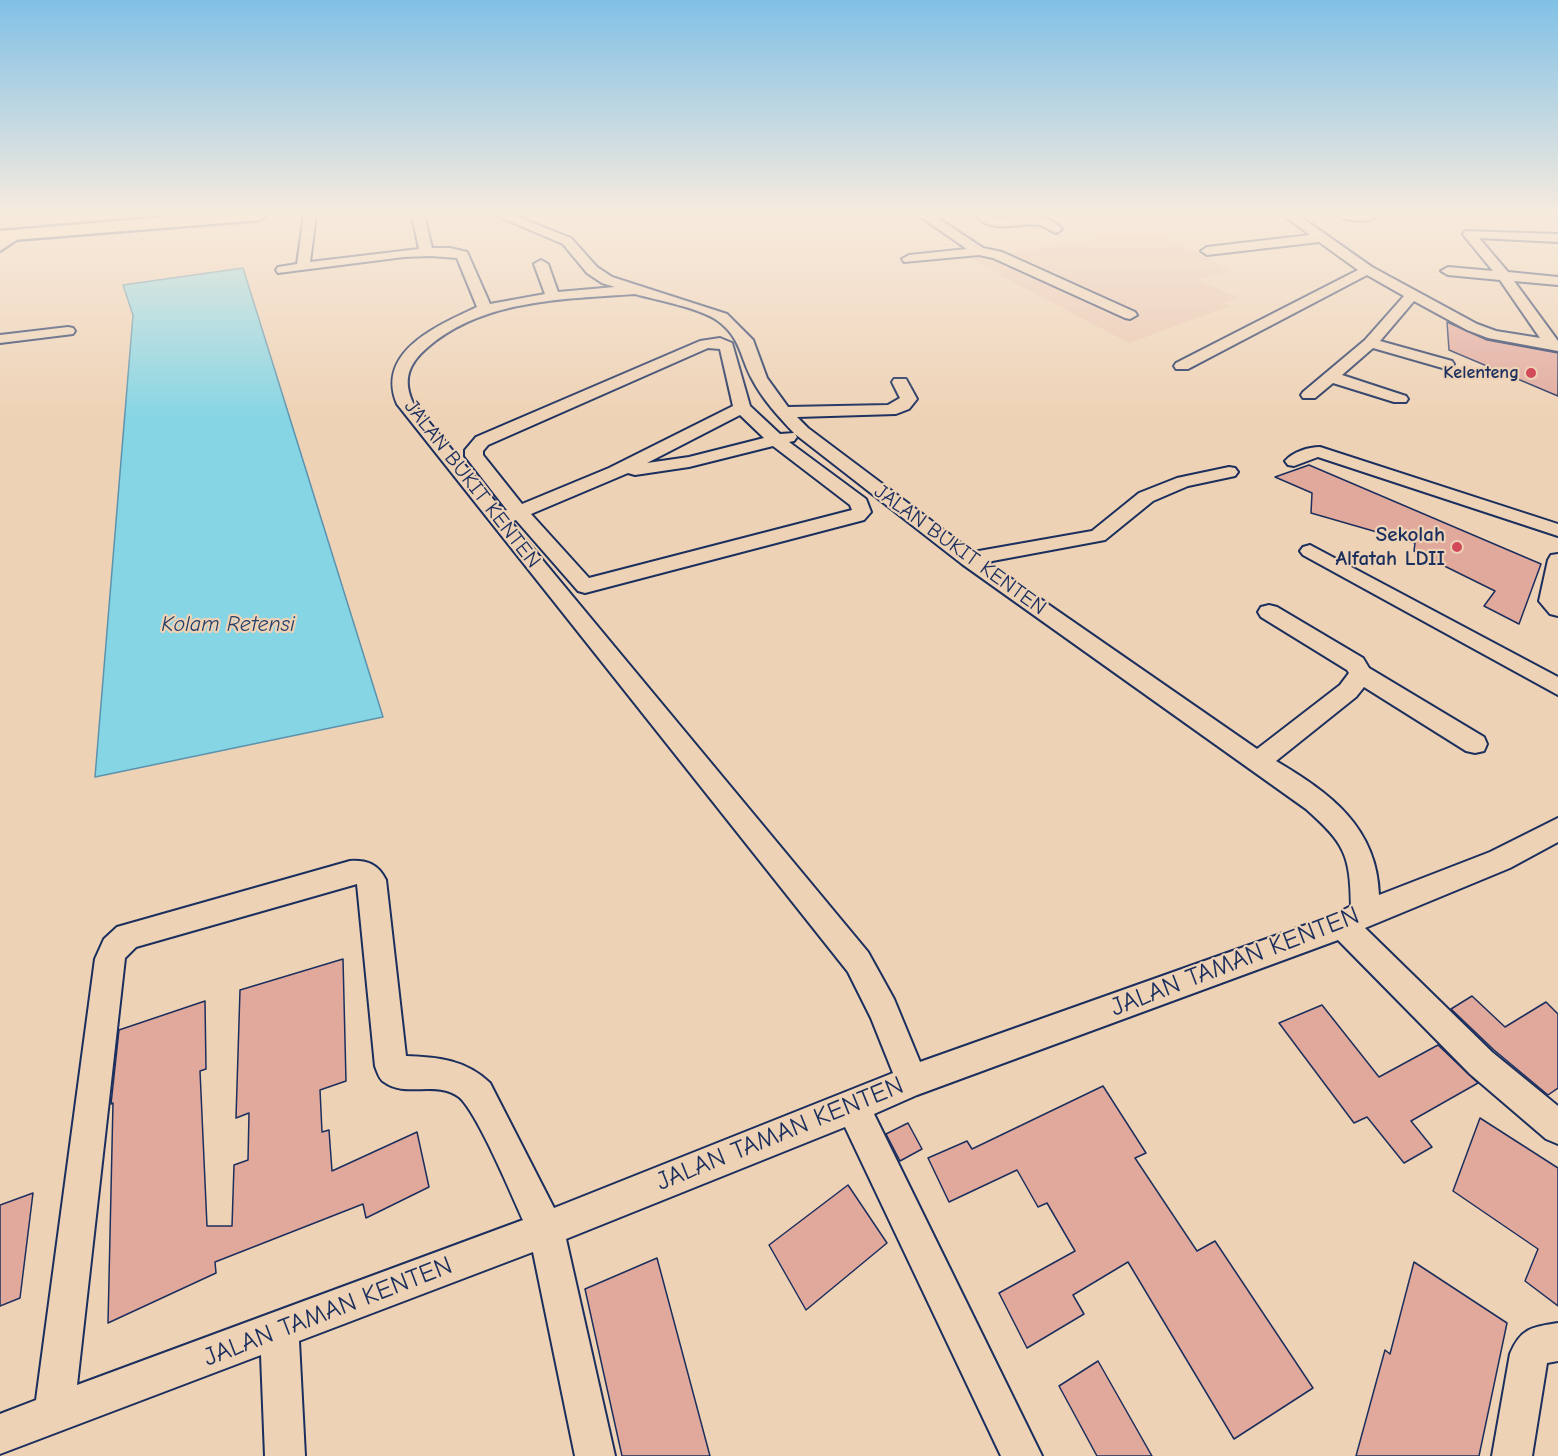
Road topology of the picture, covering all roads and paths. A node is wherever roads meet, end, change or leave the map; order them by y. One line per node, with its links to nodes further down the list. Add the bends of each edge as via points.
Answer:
1 (473, 283): 11 (street)
2 (548, 283): 10 (street)
3 (615, 283): 8 (street)
4 (1060, 283): 12 (street)
5 (1342, 283): 18 (street)
6 (1390, 283): 9 (street)
7 (1509, 283): 16 (street)
8 (635, 290): 10 (street, JALAN BUKIT KENTEN); 24 (street, JALAN BUKIT KENTEN, via 722,317 745,340 759,378)
9 (1412, 295): 15 (street); 16 (street, via 1480,331)
10 (553, 297): 11 (street, JALAN BUKIT KENTEN)
11 (484, 309): 31 (street, JALAN BUKIT KENTEN, via 423,342 404,363 399,390 405,404)
12 (1130, 315)
13 (68, 331): 14 (street)
14 (0, 339)
15 (1370, 342): 17 (street); 19 (street)
16 (1554, 345)
17 (1446, 364)
18 (1182, 366)
19 (1332, 377): 21 (street); 22 (street)
20 (900, 382): 24 (street, via 909,399 890,410)
21 (1309, 395)
22 (1400, 399)
23 (742, 408): 26 (street); 28 (street); 30 (street, via 727,346 712,343 482,441 474,456)
24 (783, 412): 25 (street, JALAN BUKIT KENTEN)
25 (802, 432): 26 (street); 34 (street, JALAN BUKIT KENTEN)
26 (776, 440): 28 (street, via 689,462); 30 (street, via 860,503 862,512 585,586)
27 (1294, 461): 32 (street, via 1320,452)
28 (615, 472): 30 (street)
29 (1229, 472): 34 (street, via 1183,482 1146,497 1098,536)
30 (519, 512): 31 (street)
31 (499, 519): 44 (street, JALAN BUKIT KENTEN, via 858,962)
32 (1558, 530)
33 (1310, 551): 39 (street)
34 (969, 560): 41 (street, JALAN BUKIT KENTEN)
35 (1558, 560): 36 (street, via 1550,597)
36 (1558, 609)
37 (1269, 612): 38 (street, via 1355,663)
38 (1361, 674): 40 (street); 41 (street, via 1348,691)
39 (1558, 687)
40 (1475, 744)
41 (1257, 762): 43 (street, JALAN BUKIT KENTEN, via 1277,773 1347,831 1362,866)
42 (1558, 829): 43 (street, JALAN TAMAN KENTEN, via 1500,860)
43 (1354, 919): 44 (street, JALAN TAMAN KENTEN); 46 (street, via 1481,1063)
44 (912, 1081): 45 (street, JALAN TAMAN KENTEN)
45 (853, 1107): 47 (street, JALAN TAMAN KENTEN); 54 (street)
46 (1558, 1127)
47 (546, 1230): 48 (street, JALAN TAMAN KENTEN); 50 (street, via 479,1094 451,1074 399,1072 391,1066 370,876 350,873 127,936 110,959); 53 (street)
48 (279, 1330): 50 (street, JALAN TAMAN KENTEN); 52 (street)
49 (1558, 1342): 55 (street, via 1537,1345 1529,1354)
50 (54, 1415): 51 (street, JALAN TAMAN KENTEN)
51 (0, 1434)
52 (285, 1456)
53 (595, 1456)
54 (1022, 1456)
55 (1512, 1456)

